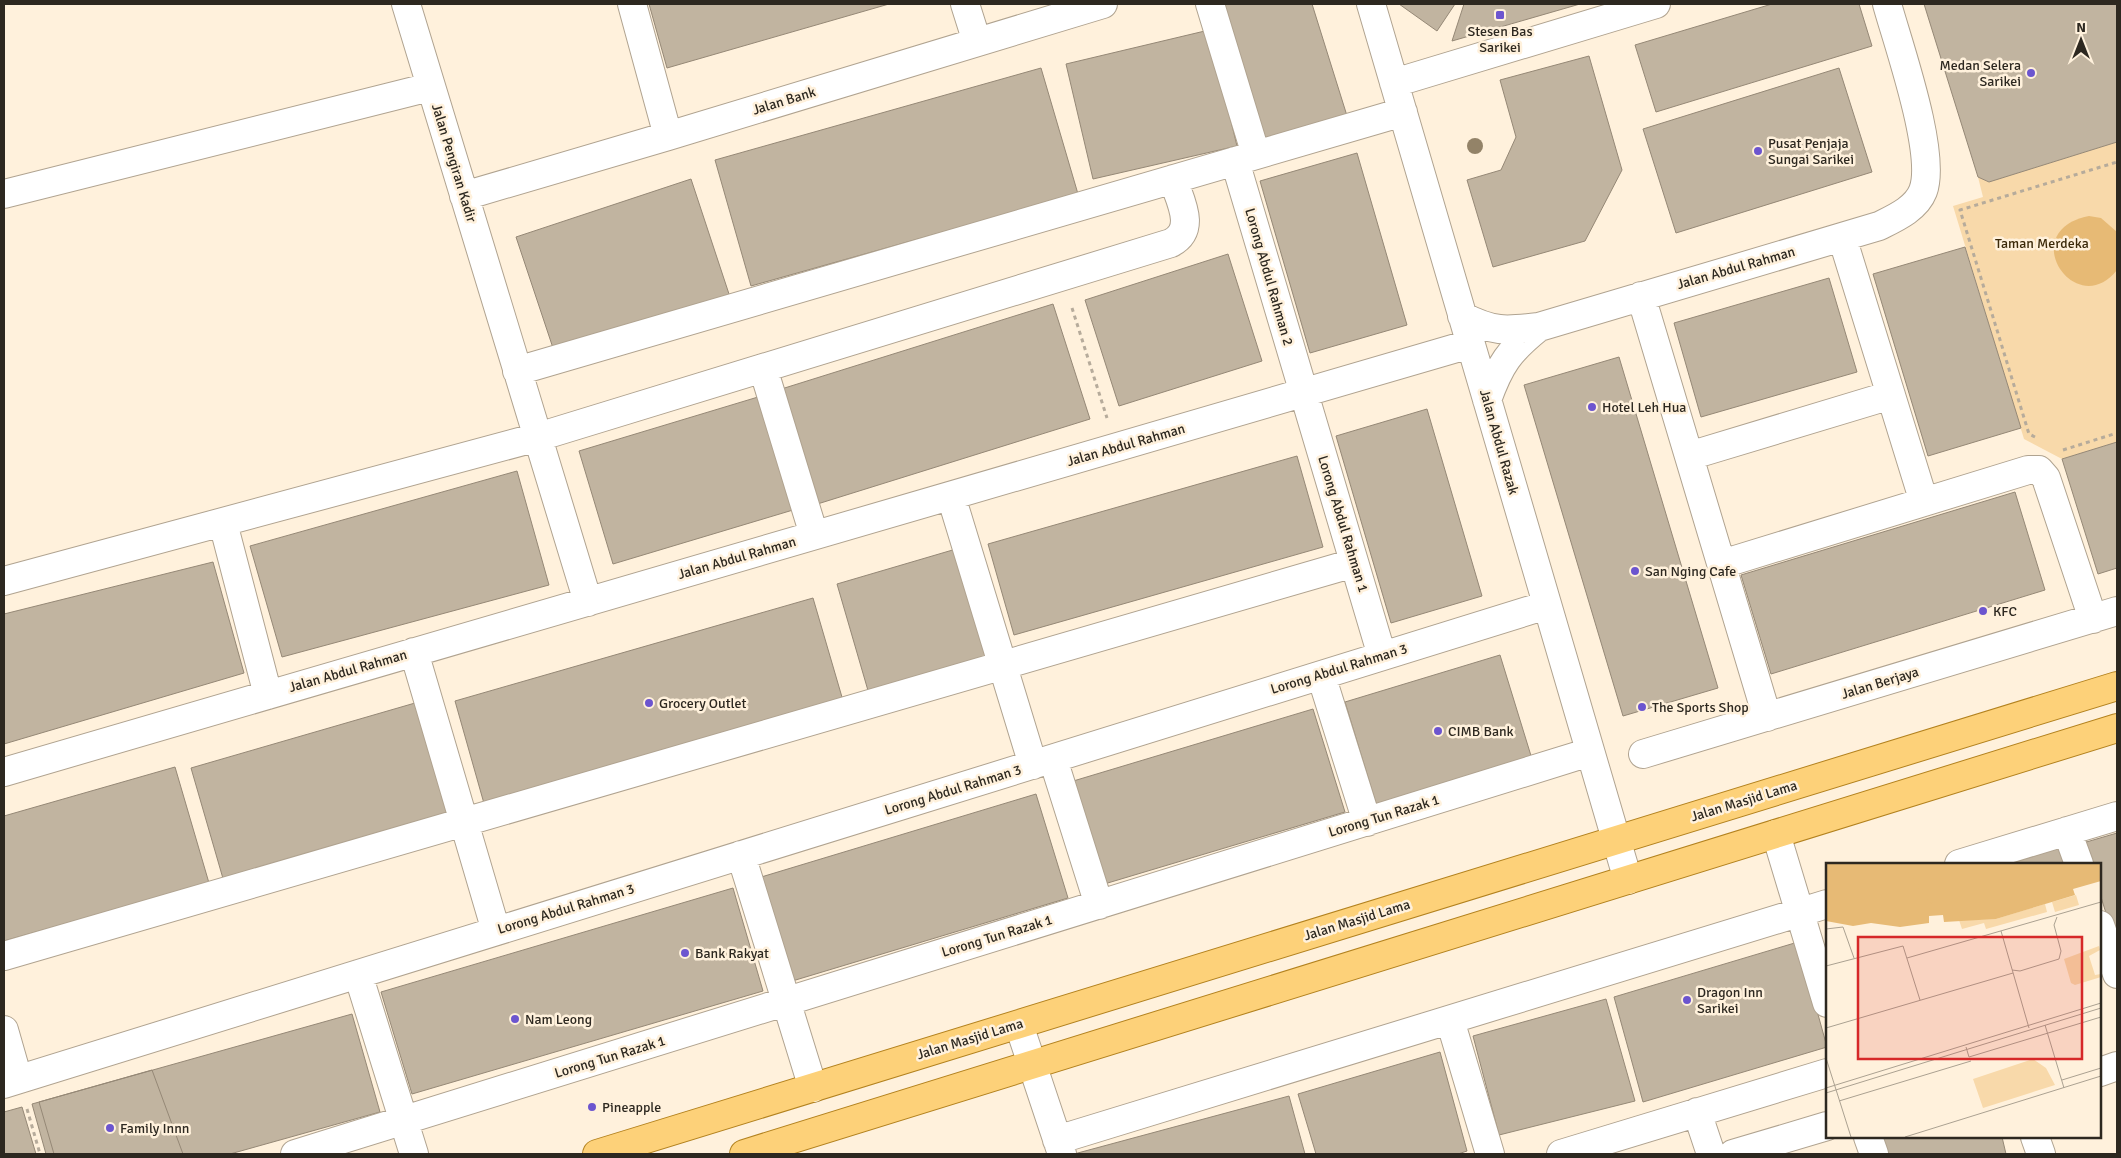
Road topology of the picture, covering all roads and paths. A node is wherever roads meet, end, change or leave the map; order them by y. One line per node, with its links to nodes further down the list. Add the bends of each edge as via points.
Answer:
1 (406, 4): 11 (street)
2 (632, 4): 13 (street)
3 (965, 4): 9 (street)
4 (1103, 4): 9 (street, Jalan Bank)
5 (1210, 4): 14 (street, Lorong Abdul Rahman 2)
6 (1371, 4): 10 (street, Jalan Abdul Razak)
7 (1656, 4): 10 (street)
8 (1886, 4): 19 (street, Jalan Abdul Rahman, via 1924,136 1926,164 1923,191 1906,212 1879,226)
9 (977, 42): 13 (street, Jalan Bank)
10 (1394, 83): 12 (street, Jalan Abdul Razak)
11 (430, 87): 17 (street, Jalan Pengiran Kadir); 18 (street, Jalan Pengiran Kadir)
12 (1403, 112): 14 (street); 22 (street, Jalan Abdul Razak)
13 (668, 136): 18 (street, Jalan Bank)
14 (1245, 158): 16 (street); 27 (street, Lorong Abdul Rahman 2)
15 (2117, 162): 32 (path, via 1960,210 2029,434)
16 (1173, 179): 20 (street, via 1185,216 1184,232 1179,238); 26 (street)
17 (4, 194)
18 (464, 196): 26 (street, Jalan Pengiran Kadir)
19 (1842, 237): 21 (street, Jalan Abdul Rahman); 28 (street)
20 (1062, 276): 25 (street); 33 (path)
21 (1641, 296): 23 (street, Jalan Abdul Rahman); 35 (street)
22 (1462, 316): 23 (street, Jalan Abdul Rahman, via 1496,329); 24 (street, Jalan Abdul Razak)
23 (1539, 327): 29 (street, Jalan Abdul Rahman, via 1507,356 1496,374)
24 (1470, 344): 27 (street, Jalan Abdul Rahman); 29 (street, Jalan Abdul Razak)
25 (763, 368): 31 (street); 39 (street)
26 (517, 370): 31 (street, Jalan Pengiran Kadir)
27 (1303, 393): 33 (street, Jalan Abdul Rahman); 40 (street, Lorong Abdul Rahman 1)
28 (1890, 395): 35 (street); 37 (street)
29 (1487, 400): 44 (street, Jalan Abdul Razak)
30 (2117, 433): 34 (path)
31 (538, 438): 38 (street); 43 (street, Jalan Pengiran Kadir)
32 (2036, 438)
33 (1116, 447): 36 (street, Jalan Abdul Rahman)
34 (2060, 451)
35 (1689, 456): 41 (street)
36 (951, 496): 39 (street, Jalan Abdul Rahman); 48 (street)
37 (1924, 502): 41 (street); 45 (street, via 2028,470 2039,470)
38 (223, 523): 42 (street); 51 (street)
39 (814, 536): 43 (street, Jalan Abdul Rahman)
40 (1354, 563): 47 (street, Lorong Abdul Rahman 1); 48 (street)
41 (1722, 564): 52 (street)
42 (4, 582)
43 (588, 602): 46 (street, Jalan Abdul Rahman)
44 (1547, 605): 47 (street, Lorong Abdul Rahman 3); 54 (street, Jalan Abdul Razak)
45 (2105, 615): 52 (street, Jalan Berjaya)
46 (414, 652): 51 (street, Jalan Abdul Rahman); 59 (street)
47 (1382, 656): 49 (street, Lorong Abdul Rahman 3)
48 (1002, 665): 56 (street); 59 (street)
49 (1321, 675): 56 (street, Lorong Abdul Rahman 3); 60 (street)
50 (2117, 686): 63 (main road, Jalan Masjid Lama)
51 (268, 695): 57 (street, Jalan Abdul Rahman)
52 (1767, 717): 55 (street, Jalan Berjaya)
53 (2117, 728): 62 (main road)
54 (1590, 752): 60 (street, Lorong Tun Razak 1); 63 (street, Jalan Abdul Razak)
55 (1643, 754)
56 (1043, 762): 64 (street, Lorong Abdul Rahman 3); 69 (street)
57 (4, 772)
58 (2117, 816): 61 (street)
59 (463, 822): 72 (street); 73 (street)
60 (1367, 822): 69 (street, Lorong Tun Razak 1)
61 (2068, 831): 65 (street); 66 (street)
62 (1776, 834): 67 (main road); 70 (street)
63 (1617, 840): 67 (street, Jalan Abdul Razak); 80 (main road, Jalan Masjid Lama)
64 (741, 855): 72 (street, Lorong Abdul Rahman 3); 78 (street)
65 (1962, 863)
66 (2079, 863)
67 (1628, 880): 82 (main road)
68 (1826, 904): 70 (street)
69 (1099, 905): 78 (street, Lorong Tun Razak 1)
70 (1800, 913): 77 (street); 79 (street)
71 (2101, 928): 75 (street)
72 (496, 931): 74 (street, Lorong Abdul Rahman 3)
73 (4, 956)
74 (358, 974): 86 (street, Lorong Abdul Rahman 3); 89 (street)
75 (2117, 974): 76 (street)
76 (2101, 980)
77 (1826, 1000)
78 (786, 1002): 87 (street); 89 (street, Lorong Tun Razak 1)
79 (1450, 1020): 93 (street); 99 (street)
80 (1018, 1024): 82 (street); 87 (main road, Jalan Masjid Lama)
81 (4, 1030): 86 (street)
82 (1032, 1065): 93 (street); 98 (main road)
83 (2117, 1066): 84 (street)
84 (2101, 1072)
85 (1826, 1073): 88 (street)
86 (11, 1082): 94 (path)
87 (812, 1088): 97 (main road, Jalan Masjid Lama)
88 (1697, 1112): 100 (street); 101 (street)
89 (404, 1121): 95 (street, Lorong Tun Razak 1); 96 (street)
90 (1826, 1126): 102 (street)
91 (1868, 1138): 103 (street)
92 (2035, 1138): 104 (street)
93 (1060, 1147)
94 (40, 1154)
95 (295, 1154)
96 (414, 1154)
97 (597, 1154)
98 (744, 1154)
99 (1490, 1154)
100 (1561, 1154)
101 (1711, 1154)
102 (1733, 1154)
103 (1874, 1154)
104 (2041, 1154)

